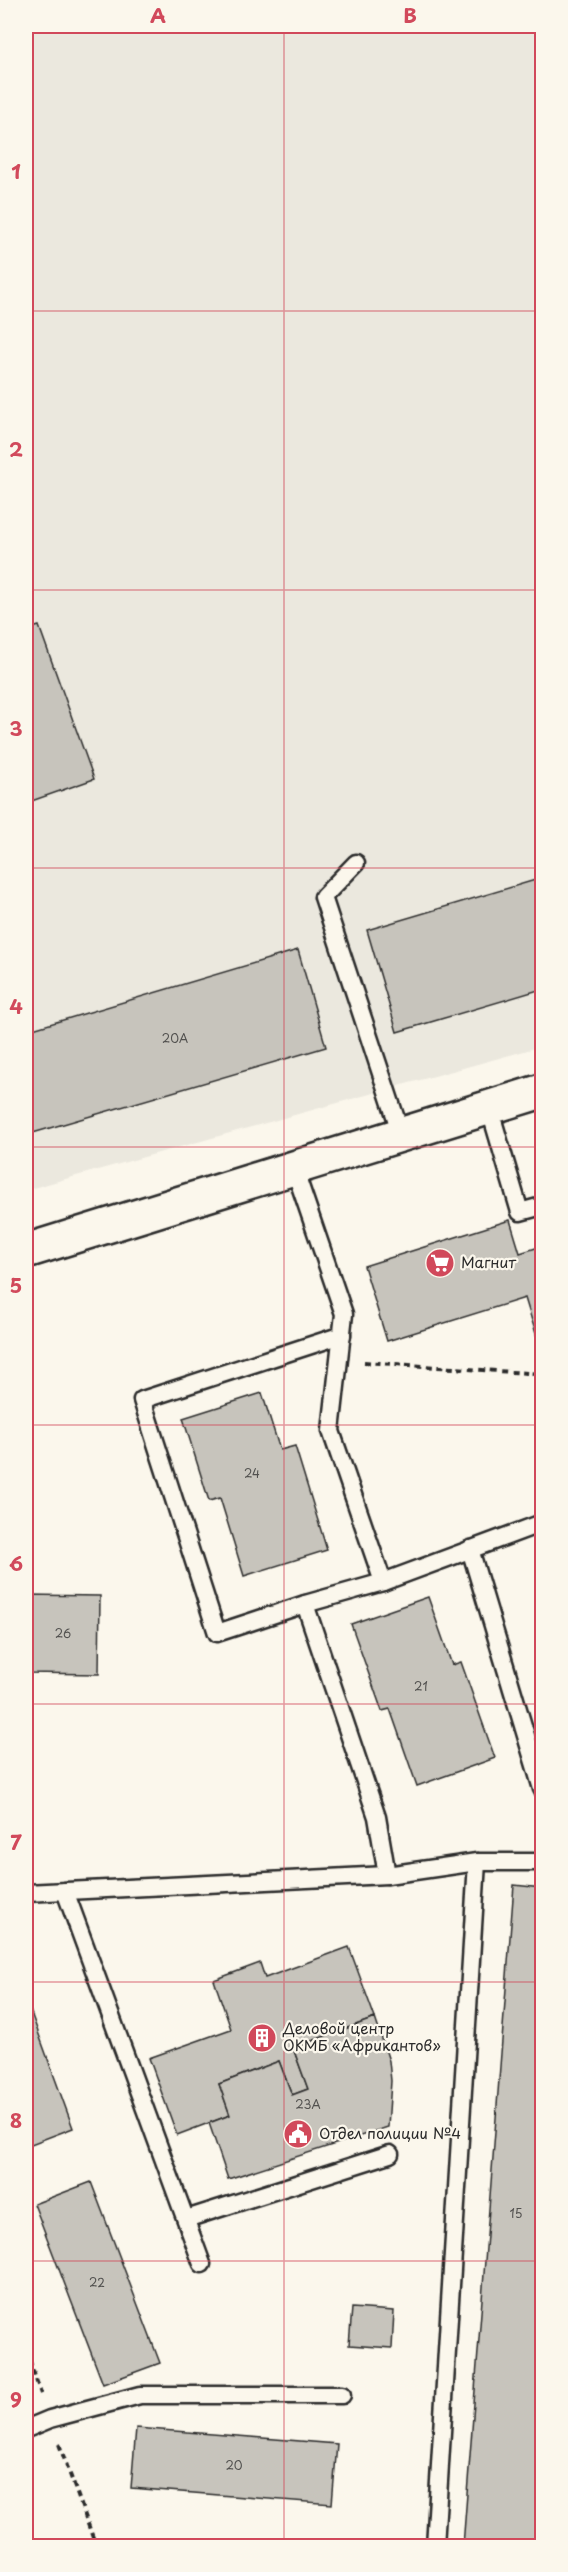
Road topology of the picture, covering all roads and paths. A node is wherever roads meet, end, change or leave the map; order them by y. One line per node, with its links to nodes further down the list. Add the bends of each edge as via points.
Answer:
1 (356, 863): 4 (lane, via 324,897)
2 (543, 1091): 3 (street)
3 (489, 1107): 4 (street); 6 (lane, via 520,1212)
4 (401, 1134): 5 (street)
5 (294, 1168): 7 (street); 8 (lane, via 344,1314)
6 (543, 1206)
7 (26, 1251)
8 (342, 1335): 9 (lane); 14 (lane, via 142,1400 217,1633)
9 (339, 1360): 10 (path); 13 (lane, via 331,1431)
10 (543, 1374)
11 (543, 1523): 12 (lane)
12 (470, 1550): 13 (lane); 15 (lane)
13 (383, 1582): 14 (lane)
14 (305, 1605): 18 (lane, via 377,1817)
15 (543, 1789)
16 (477, 1862): 17 (lane); 18 (lane); 29 (lane)
17 (543, 1862)
18 (387, 1875): 19 (lane)
19 (65, 1891): 20 (lane); 22 (lane)
20 (26, 1893)
21 (390, 2154): 22 (lane)
22 (186, 2219): 23 (lane)
23 (202, 2264)
24 (26, 2350): 26 (path)
25 (342, 2395): 26 (lane, via 141,2395)
26 (50, 2419): 27 (lane); 28 (path)
27 (26, 2429)
28 (96, 2547)
29 (435, 2547)

